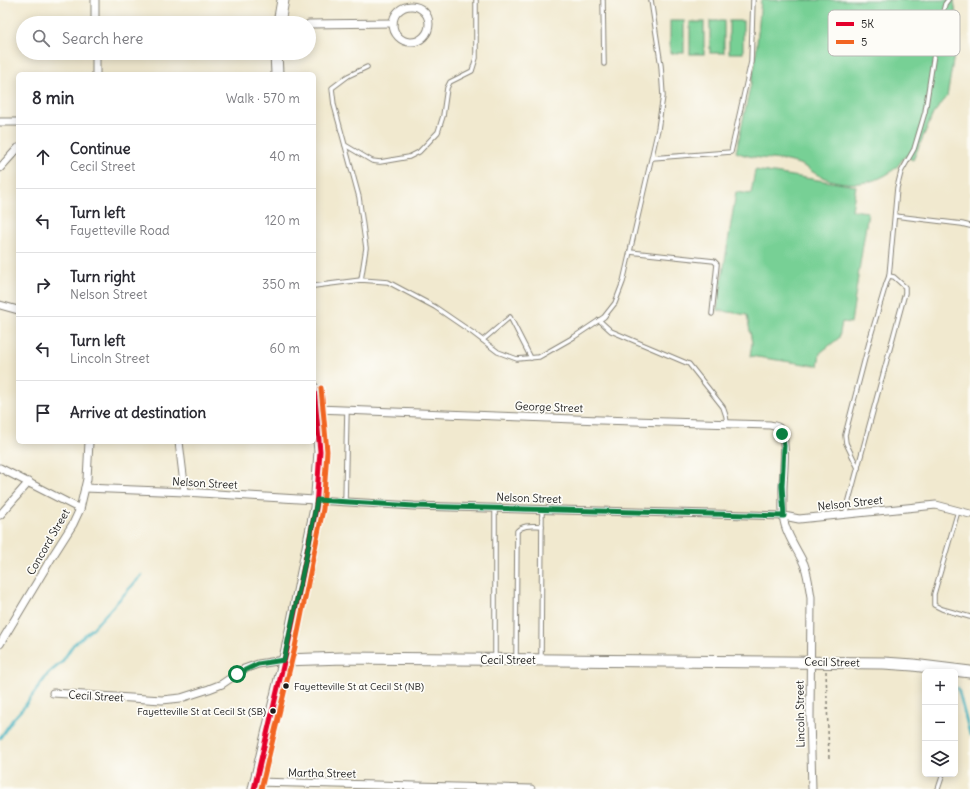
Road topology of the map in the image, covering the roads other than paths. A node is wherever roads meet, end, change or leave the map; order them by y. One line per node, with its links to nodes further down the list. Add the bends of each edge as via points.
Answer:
1 (95, 0): 9 (street)
2 (283, 0): 10 (street)
3 (476, 0): 22 (lane, via 476,58 472,71 448,84 438,132 419,152 409,157 380,162 372,161)
4 (603, 0): 16 (lane)
5 (651, 0): 24 (lane, via 663,96)
6 (753, 0): 24 (lane, via 751,62 731,152)
7 (948, 0): 8 (lane)
8 (944, 10)
9 (95, 16)
10 (280, 16)
11 (393, 23): 11 (street, via 396,34 410,42 420,40 430,27 425,11 410,5 400,9); 12 (street)
12 (316, 24)
13 (934, 56): 26 (lane, via 925,112 914,149 901,172)
14 (96, 60): 18 (street)
15 (276, 60): 19 (street)
16 (604, 64)
17 (367, 67): 22 (lane, via 348,76 332,88)
18 (96, 72)
19 (277, 72)
20 (0, 122): 21 (street)
21 (16, 122)
22 (345, 145): 30 (lane, via 359,197 366,248)
23 (16, 150): 25 (street)
24 (652, 158): 28 (lane)
25 (0, 168)
26 (895, 216): 27 (lane); 29 (lane)
27 (970, 226)
28 (630, 252): 34 (lane, via 714,261 717,264); 35 (lane, via 615,303)
29 (890, 276): 46 (lane, via 875,321 845,435 846,443); 46 (lane, via 905,288 905,293)
30 (361, 280): 31 (lane); 36 (lane, via 388,282 435,307)
31 (316, 286)
32 (0, 305): 33 (street)
33 (16, 309)
34 (712, 314)
35 (599, 320): 37 (lane, via 539,357); 41 (lane, via 610,331 689,364 723,408)
36 (483, 340): 37 (lane, via 498,352 517,359); 37 (lane, via 510,317)
37 (531, 358)
38 (316, 402): 39 (street)
39 (317, 409): 40 (street, George Street); 50 (street, via 320,451)
40 (347, 410): 41 (street, George Street); 51 (lane)
41 (727, 424): 42 (street, George Street, via 770,425)
42 (780, 428): 59 (street, Lincoln Street, via 784,446)
43 (89, 444): 48 (street, Concord Street)
44 (180, 444): 49 (street)
45 (0, 468): 47 (street)
46 (858, 468): 58 (lane)
47 (29, 482): 52 (street); 57 (street)
48 (85, 488): 49 (street, Nelson Street); 52 (street, Concord Street)
49 (185, 492): 50 (street, Nelson Street)
50 (317, 500): 51 (street, Nelson Street); 63 (street)
51 (345, 502): 53 (street, Nelson Street)
52 (80, 508): 62 (street, Concord Street, via 73,524)
53 (495, 508): 54 (street, Nelson Street); 64 (lane)
54 (542, 509): 59 (street, Nelson Street); 60 (lane)
55 (958, 511): 56 (street, Nelson Street); 58 (street, Nelson Street, via 936,505); 61 (lane, via 934,594 934,605 942,610)
56 (970, 514)
57 (0, 515)
58 (845, 515): 59 (street, Nelson Street, via 798,519)
59 (784, 516): 67 (street, Lincoln Street, via 786,528 809,580)
60 (542, 526): 65 (lane, via 521,527 516,531); 66 (lane)
61 (970, 617)
62 (0, 644)
63 (284, 660): 64 (street, Cecil Street); 71 (street, Cecil Street, via 251,667 209,689 181,698 162,700); 73 (street)
64 (495, 660): 65 (street, Cecil Street)
65 (516, 660): 66 (street, Cecil Street)
66 (541, 660): 67 (street, Cecil Street)
67 (811, 662): 68 (street, Cecil Street, via 884,663); 75 (street, Lincoln Street)
68 (929, 669)
69 (958, 671): 70 (street, Cecil Street)
70 (970, 672)
71 (53, 693)
72 (942, 777): 76 (lane)
73 (255, 786): 74 (street, Martha Street)
74 (531, 789)
75 (812, 789)
76 (938, 789)

